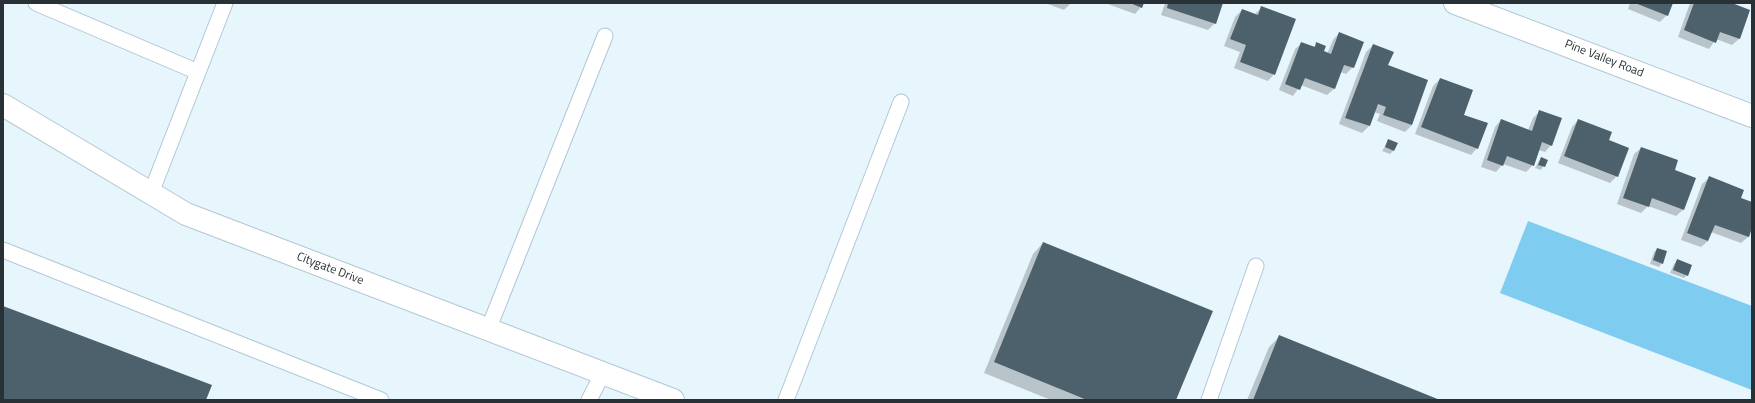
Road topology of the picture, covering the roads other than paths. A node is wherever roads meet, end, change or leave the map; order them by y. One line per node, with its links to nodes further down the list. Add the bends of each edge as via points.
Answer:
1 (36, 3): 5 (lane)
2 (225, 3): 5 (lane)
3 (1455, 3): 8 (street, Pine Valley Road)
4 (605, 36): 12 (lane)
5 (198, 72): 9 (lane)
6 (901, 102): 17 (lane)
7 (3, 106): 9 (street, Citygate Drive)
8 (1752, 116)
9 (151, 193): 12 (street, Citygate Drive, via 186,214)
10 (3, 250): 14 (lane)
11 (1256, 266): 18 (lane)
12 (488, 330): 13 (street, Citygate Drive)
13 (603, 373): 15 (lane); 16 (street, Citygate Drive)
14 (381, 400)
15 (589, 400)
16 (673, 400)
17 (786, 400)
18 (1209, 400)

